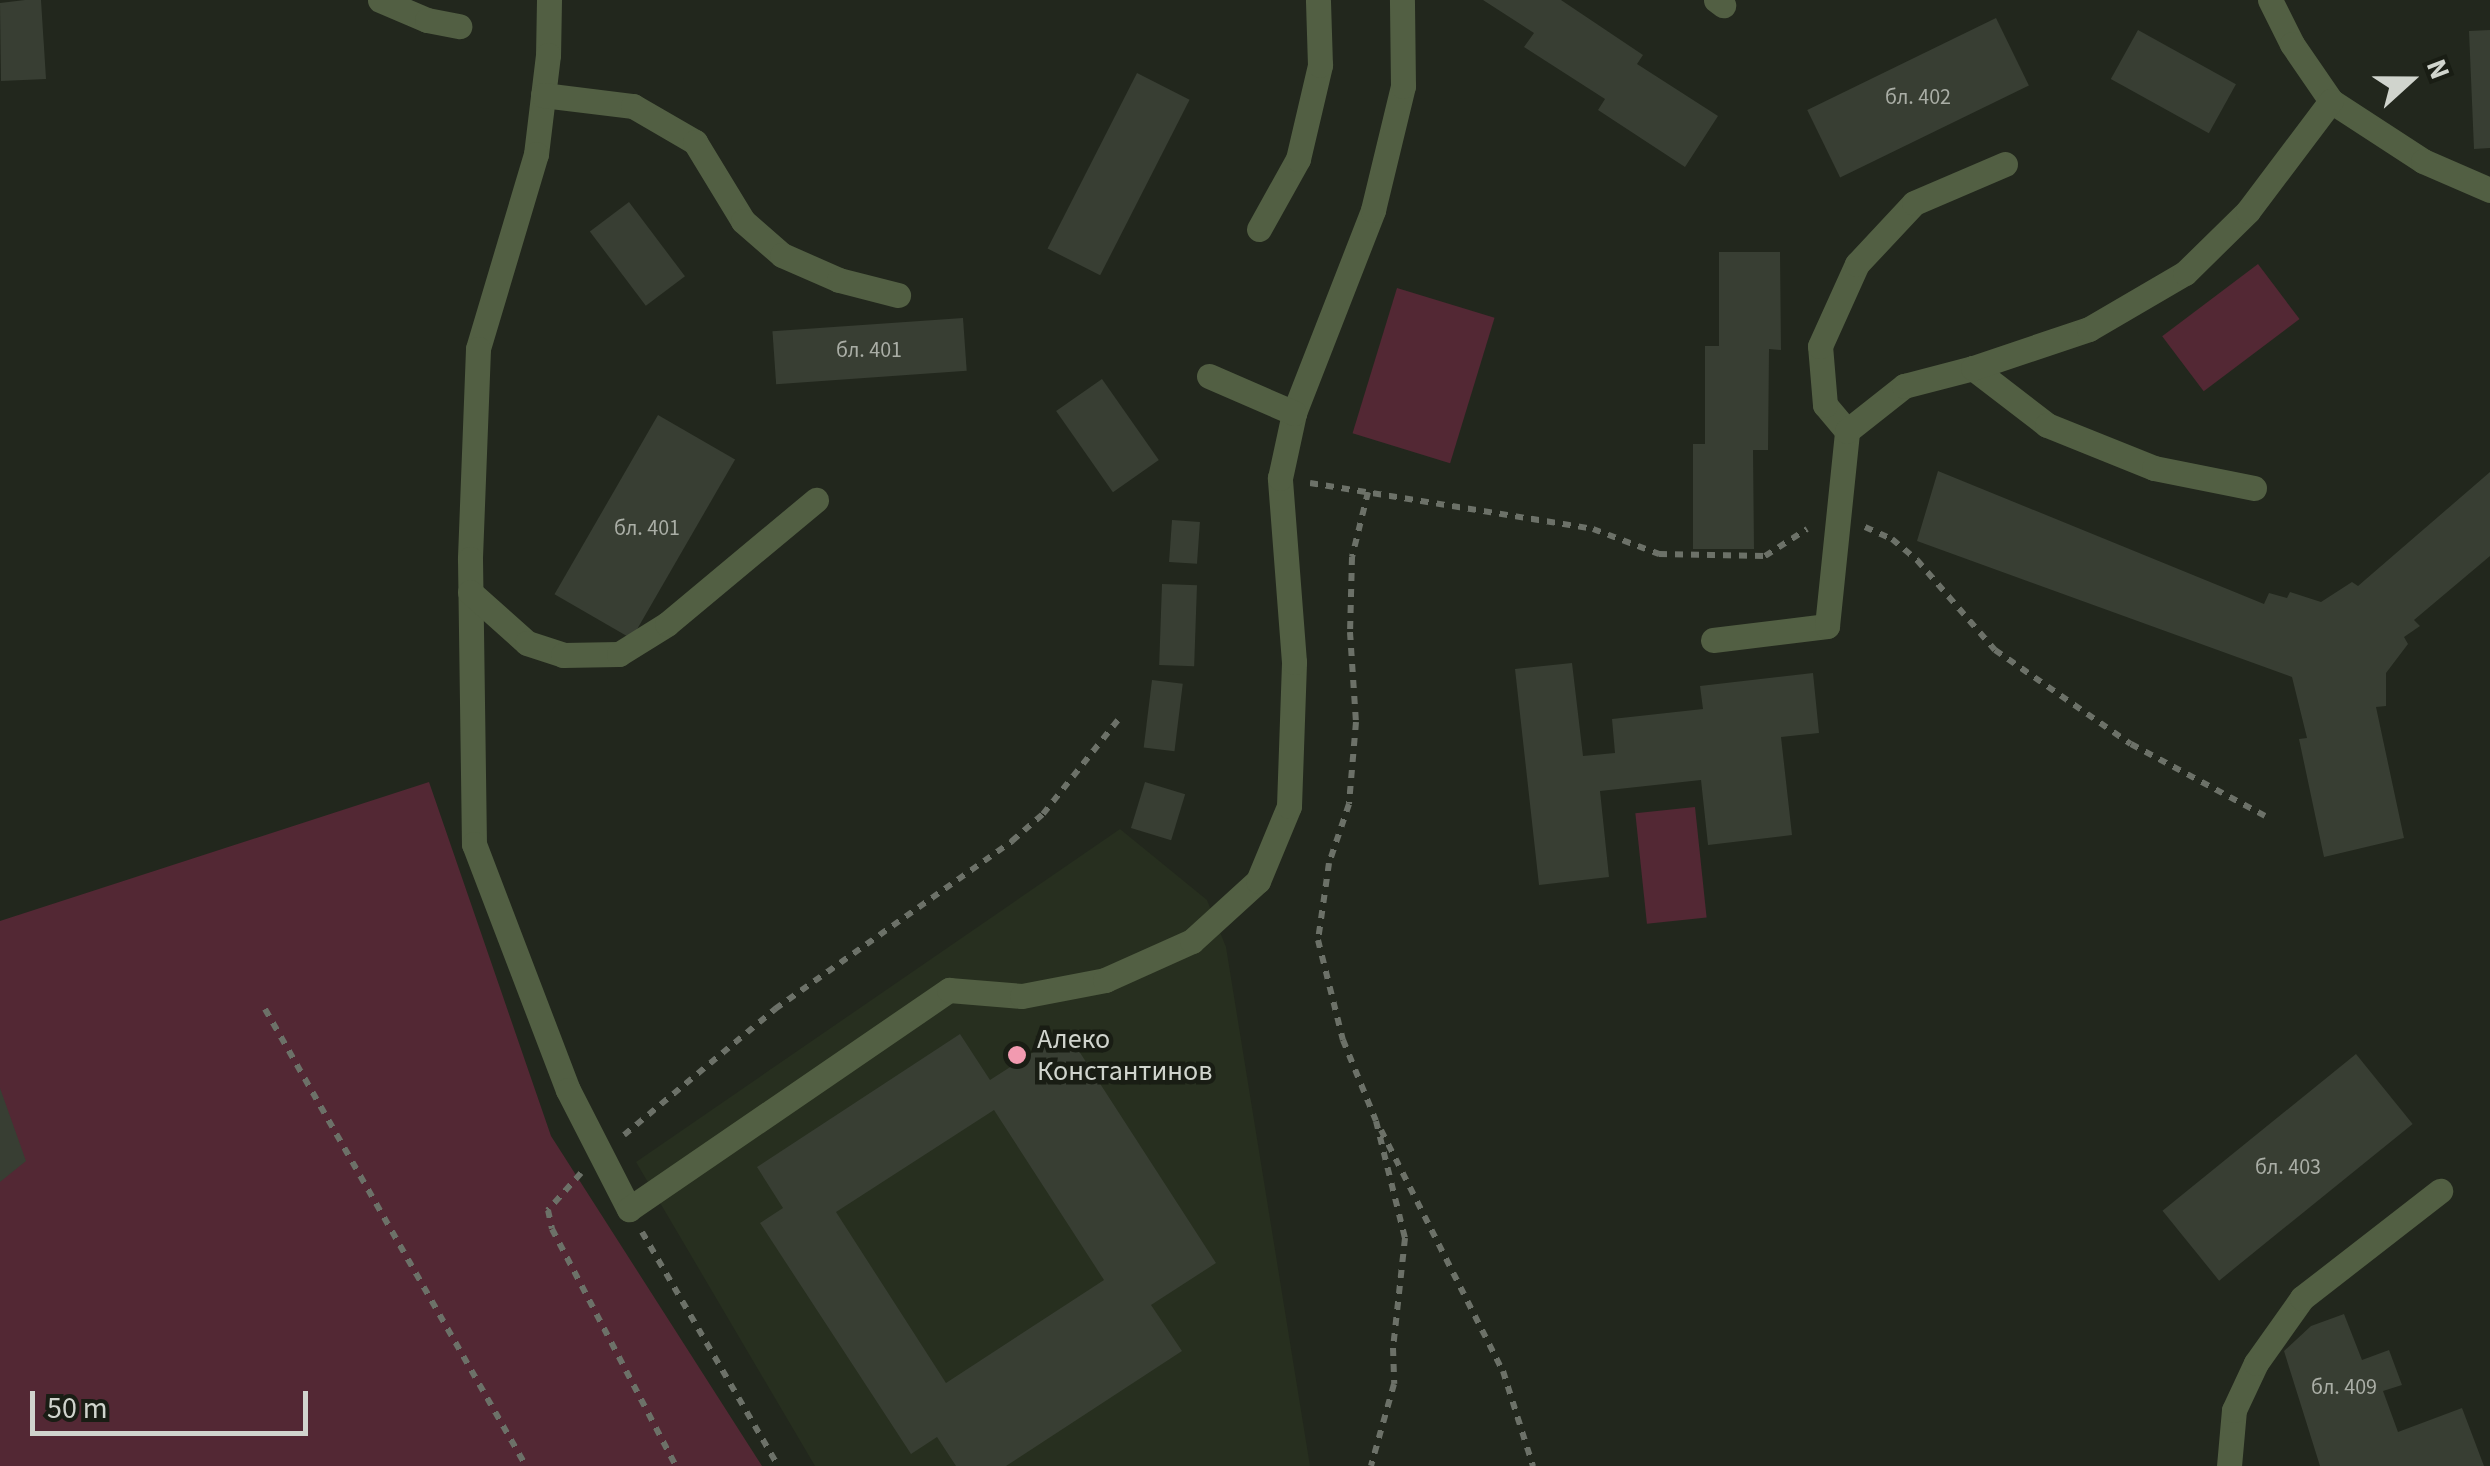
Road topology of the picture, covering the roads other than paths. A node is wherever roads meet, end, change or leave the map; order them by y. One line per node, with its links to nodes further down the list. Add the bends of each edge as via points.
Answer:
1 (380, 0): 6 (lane)
2 (548, 0): 7 (lane)
3 (1318, 0): 11 (lane, via 1320,64 1298,159)
4 (1402, 0): 15 (lane, via 1402,86 1373,210)
5 (2270, 0): 8 (lane)
6 (458, 26)
7 (543, 95): 12 (lane, via 634,106 694,142 743,221 782,255 839,280); 19 (lane, via 536,154 478,349)
8 (2331, 101): 10 (lane, via 2423,161); 13 (lane, via 2248,211 2185,274 2089,329)
9 (2005, 164): 16 (lane, via 1914,203 1857,264 1820,346 1826,405)
10 (2490, 190)
11 (1259, 229)
12 (898, 295)
13 (1973, 368): 16 (lane, via 1904,386); 17 (lane, via 2047,425 2154,468)
14 (1210, 376): 15 (lane)
15 (1294, 413): 19 (lane, via 1280,478 1294,662 1290,806 1258,881 1192,941 1105,980 1022,996 949,990 629,1209 568,1090 474,844)
16 (1847, 431): 20 (lane, via 1827,626)
17 (2254, 488)
18 (816, 500): 19 (lane, via 667,624 619,654 563,655 527,644)
19 (470, 592)
20 (1713, 640)
21 (2440, 1192): 22 (lane, via 2302,1298 2256,1363 2234,1410)
22 (2229, 1466)

